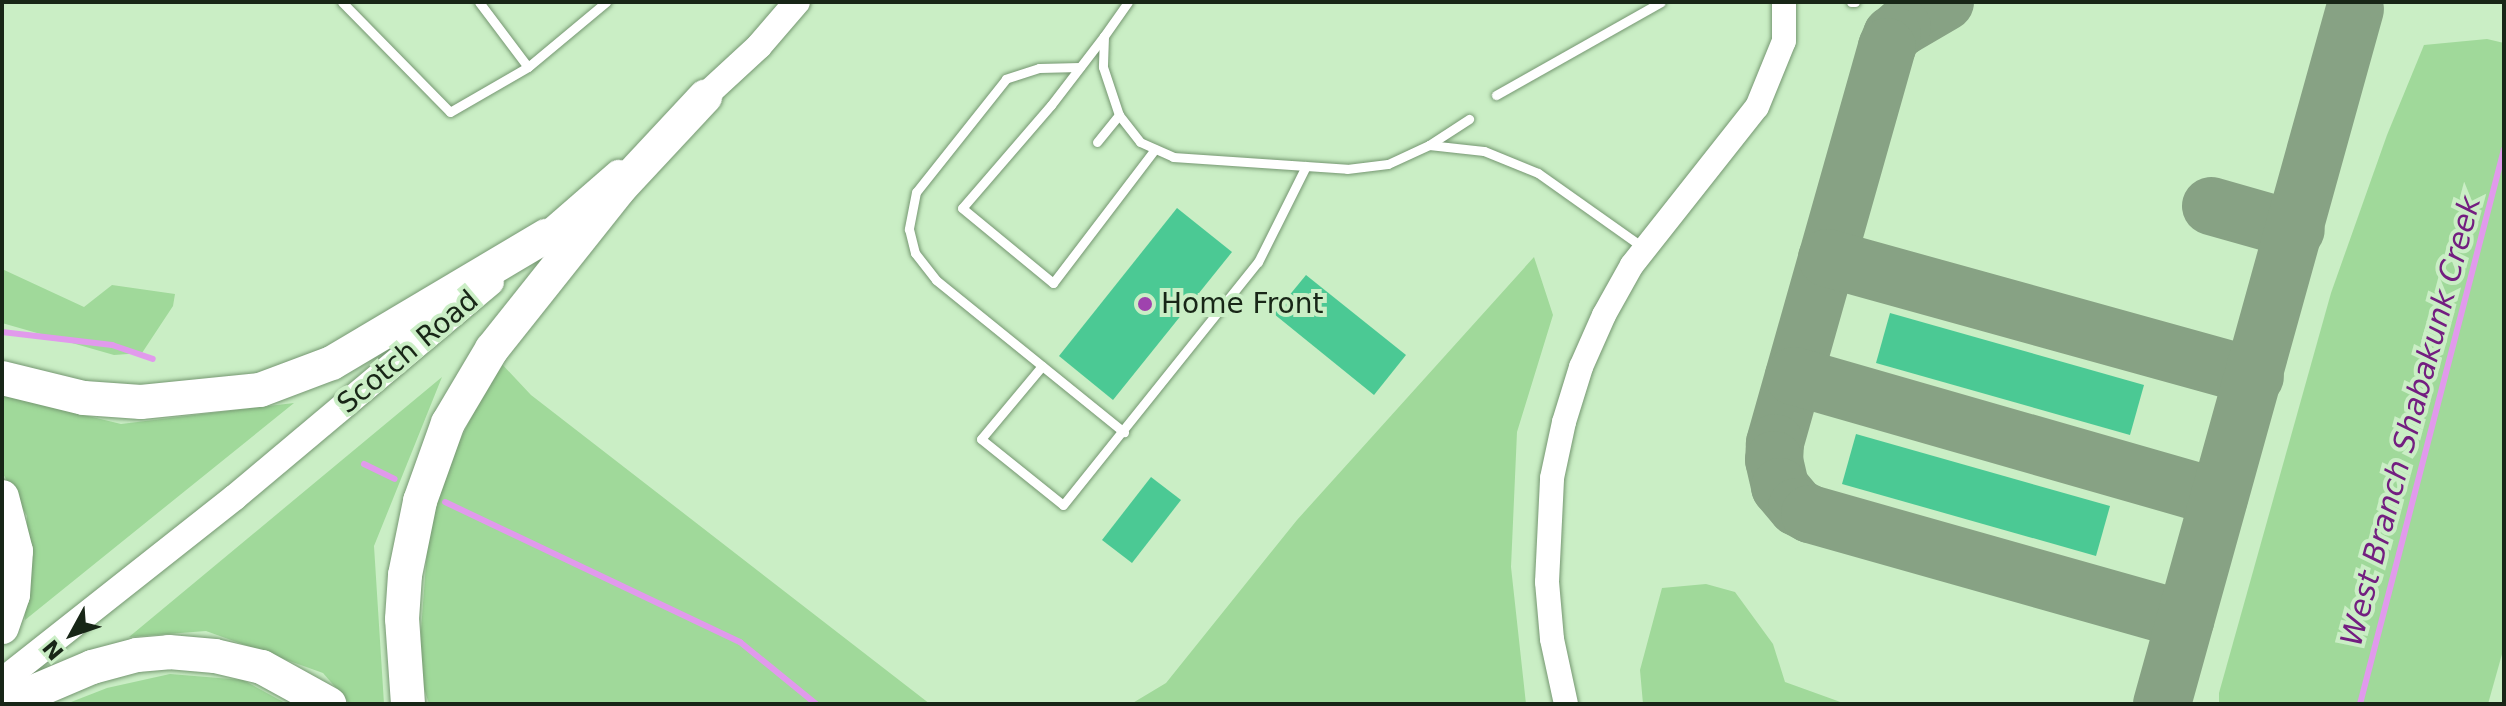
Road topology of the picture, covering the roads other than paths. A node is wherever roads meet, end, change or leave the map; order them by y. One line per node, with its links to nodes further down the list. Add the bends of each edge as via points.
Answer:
1 (342, 2): 11 (lane, via 450,112)
2 (479, 2): 11 (lane)
3 (606, 2): 11 (lane)
4 (797, 2): 9 (main road, Scotch Road)
5 (806, 2): 9 (main road)
6 (1128, 2): 10 (lane)
7 (1661, 2): 13 (lane)
8 (1784, 2): 22 (street, via 1784,41 1757,107)
9 (779, 25): 14 (main road, Scotch Road)
10 (1104, 36): 12 (lane); 15 (lane, via 1103,67)
11 (528, 67)
12 (1080, 67): 19 (lane, via 962,208 1053,283); 23 (lane, via 1039,68 1006,79 927,175 908,218 911,240 928,271)
13 (1496, 95)
14 (705, 97): 21 (main road, Scotch Road); 31 (highway, via 620,188 492,349 448,423 420,501 405,575 402,619)
15 (1119, 115): 17 (lane); 19 (lane, via 1140,142)
16 (1469, 119): 18 (lane)
17 (1097, 142)
18 (1429, 145): 20 (lane, via 1388,164); 22 (lane, via 1484,151 1538,173)
19 (1155, 149): 20 (lane, via 1173,157)
20 (1306, 166): 25 (lane, via 1258,262)
21 (546, 236): 24 (highway, via 344,356 260,390 141,402 84,398); 28 (main road, Scotch Road, via 235,497)
22 (1644, 248): 32 (street, via 1604,315 1581,367 1552,478 1547,582)
23 (1042, 366): 25 (lane); 25 (lane, via 981,439 1063,505)
24 (2, 378)
25 (1124, 432)
26 (2, 497): 27 (highway, via 16,551 13,595)
27 (2, 627)
28 (2, 681)
29 (5, 704): 30 (highway, via 92,667 169,652 262,667)
30 (329, 704)
31 (408, 704)
32 (1566, 704)

